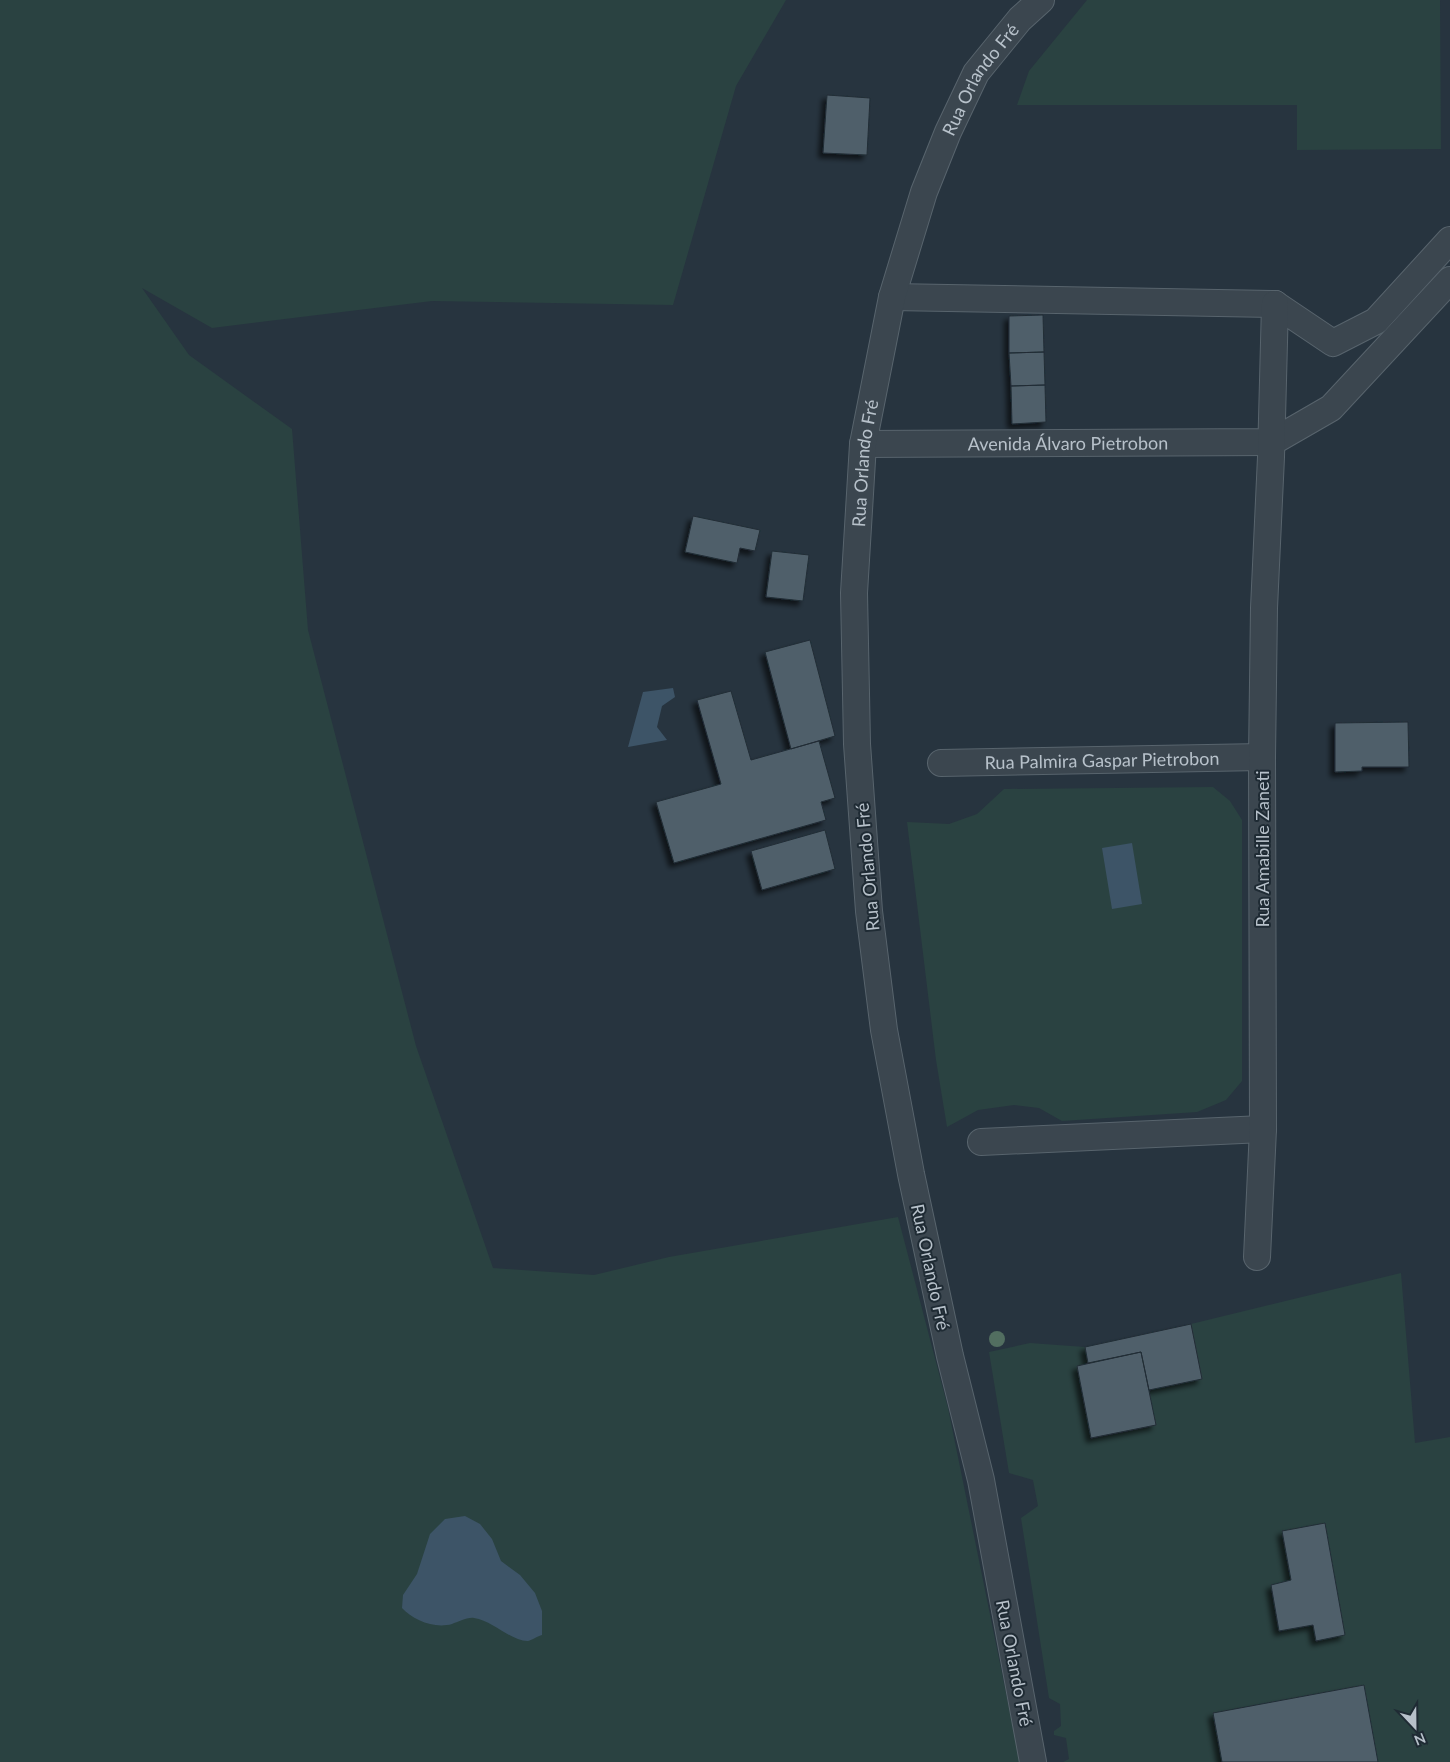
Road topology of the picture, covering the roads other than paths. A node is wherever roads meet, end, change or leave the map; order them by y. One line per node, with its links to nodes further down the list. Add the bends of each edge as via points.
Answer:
1 (1040, 0): 4 (street, Rua Orlando Fré, via 1020,19 976,73 924,192)
2 (1450, 240): 5 (street, via 1376,321 1333,344)
3 (1450, 280): 6 (street, via 1331,408)
4 (892, 297): 5 (street); 7 (street, Rua Orlando Fré)
5 (1275, 304): 6 (street, Rua Amabille Zaneti)
6 (1272, 442): 7 (street, Avenida Álvaro Pietrobon); 8 (street, Rua Amabille Zaneti, via 1265,575)
7 (863, 444): 13 (street, Rua Orlando Fré, via 854,593 857,744 869,911 884,1030 950,1356 981,1480)
8 (1262, 758): 9 (street, Rua Palmira Gaspar Pietrobon); 10 (street, Rua Amabille Zaneti)
9 (941, 763)
10 (1263, 1129): 11 (street); 12 (street, Rua Amabille Zaneti)
11 (981, 1142)
12 (1258, 1257)
13 (1033, 1762)

